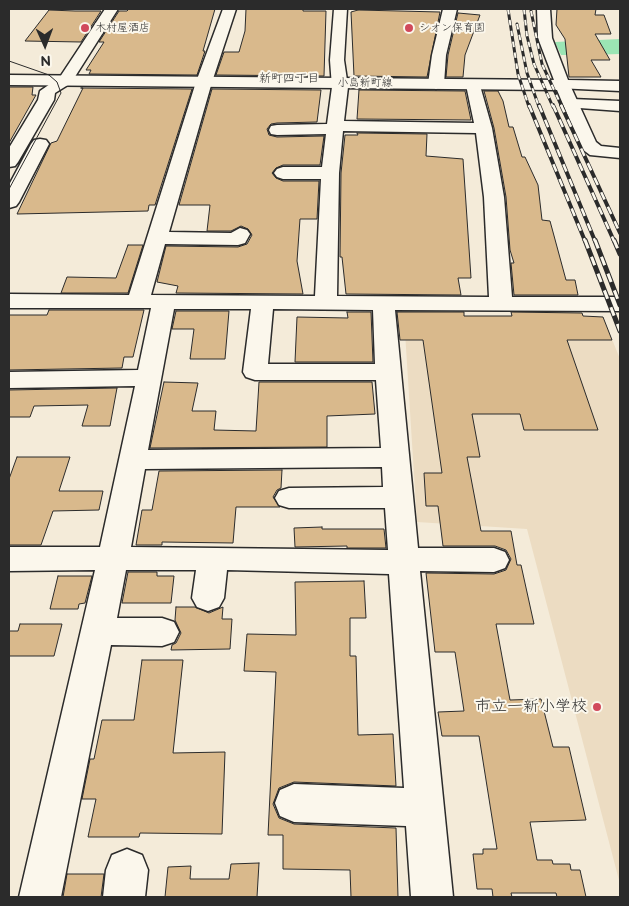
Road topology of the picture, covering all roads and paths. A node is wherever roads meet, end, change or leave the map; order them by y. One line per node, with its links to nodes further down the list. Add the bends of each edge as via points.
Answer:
1 (111, 9): 7 (street)
2 (229, 9): 8 (street)
3 (341, 9): 9 (street)
4 (450, 9): 10 (street, via 439,54)
5 (542, 9): 12 (street, via 545,38)
6 (9, 80): 7 (street, 小島新町線)
7 (66, 80): 8 (street, 小島新町線); 20 (street, via 67,95); 21 (street, via 48,91 46,100)
8 (204, 82): 9 (street, 小島新町線); 26 (street)
9 (338, 83): 10 (street, 小島新町線); 16 (street)
10 (436, 84): 11 (street, 小島新町線)
11 (474, 85): 12 (street, 小島新町線); 17 (street)
12 (562, 85): 13 (street, 小島新町線); 14 (street)
13 (620, 86)
14 (572, 104): 15 (street); 19 (street, via 588,145 596,151)
15 (620, 106)
16 (335, 128): 17 (street); 18 (street); 23 (street)
17 (484, 128): 33 (street, via 494,197)
18 (277, 130)
19 (620, 153)
20 (32, 158): 21 (street); 24 (street)
21 (10, 160)
22 (283, 173): 23 (street)
23 (330, 173): 31 (street)
24 (9, 202)
25 (240, 234): 26 (street, via 238,239)
26 (156, 238): 28 (street)
27 (9, 301): 28 (street)
28 (138, 301): 29 (street)
29 (164, 301): 30 (street); 36 (street)
30 (263, 301): 31 (street); 35 (street, via 255,372)
31 (326, 302): 32 (street)
32 (385, 302): 33 (street); 35 (street)
33 (501, 304): 34 (street)
34 (620, 304)
35 (388, 372): 38 (street)
36 (149, 378): 37 (street); 39 (street)
37 (9, 380)
38 (395, 457): 39 (street); 41 (street)
39 (131, 466): 40 (street); 45 (street)
40 (180, 472)
41 (398, 497): 42 (street); 47 (street)
42 (289, 498)
43 (213, 558): 45 (street); 47 (street); 48 (street)
44 (9, 559): 45 (street)
45 (112, 559): 49 (street)
46 (494, 560): 47 (street, via 422,559)
47 (405, 562): 52 (street)
48 (208, 598)
49 (97, 631): 50 (street); 53 (street)
50 (162, 632)
51 (294, 803): 52 (street)
52 (424, 808): 54 (street)
53 (40, 897)
54 (432, 897)

